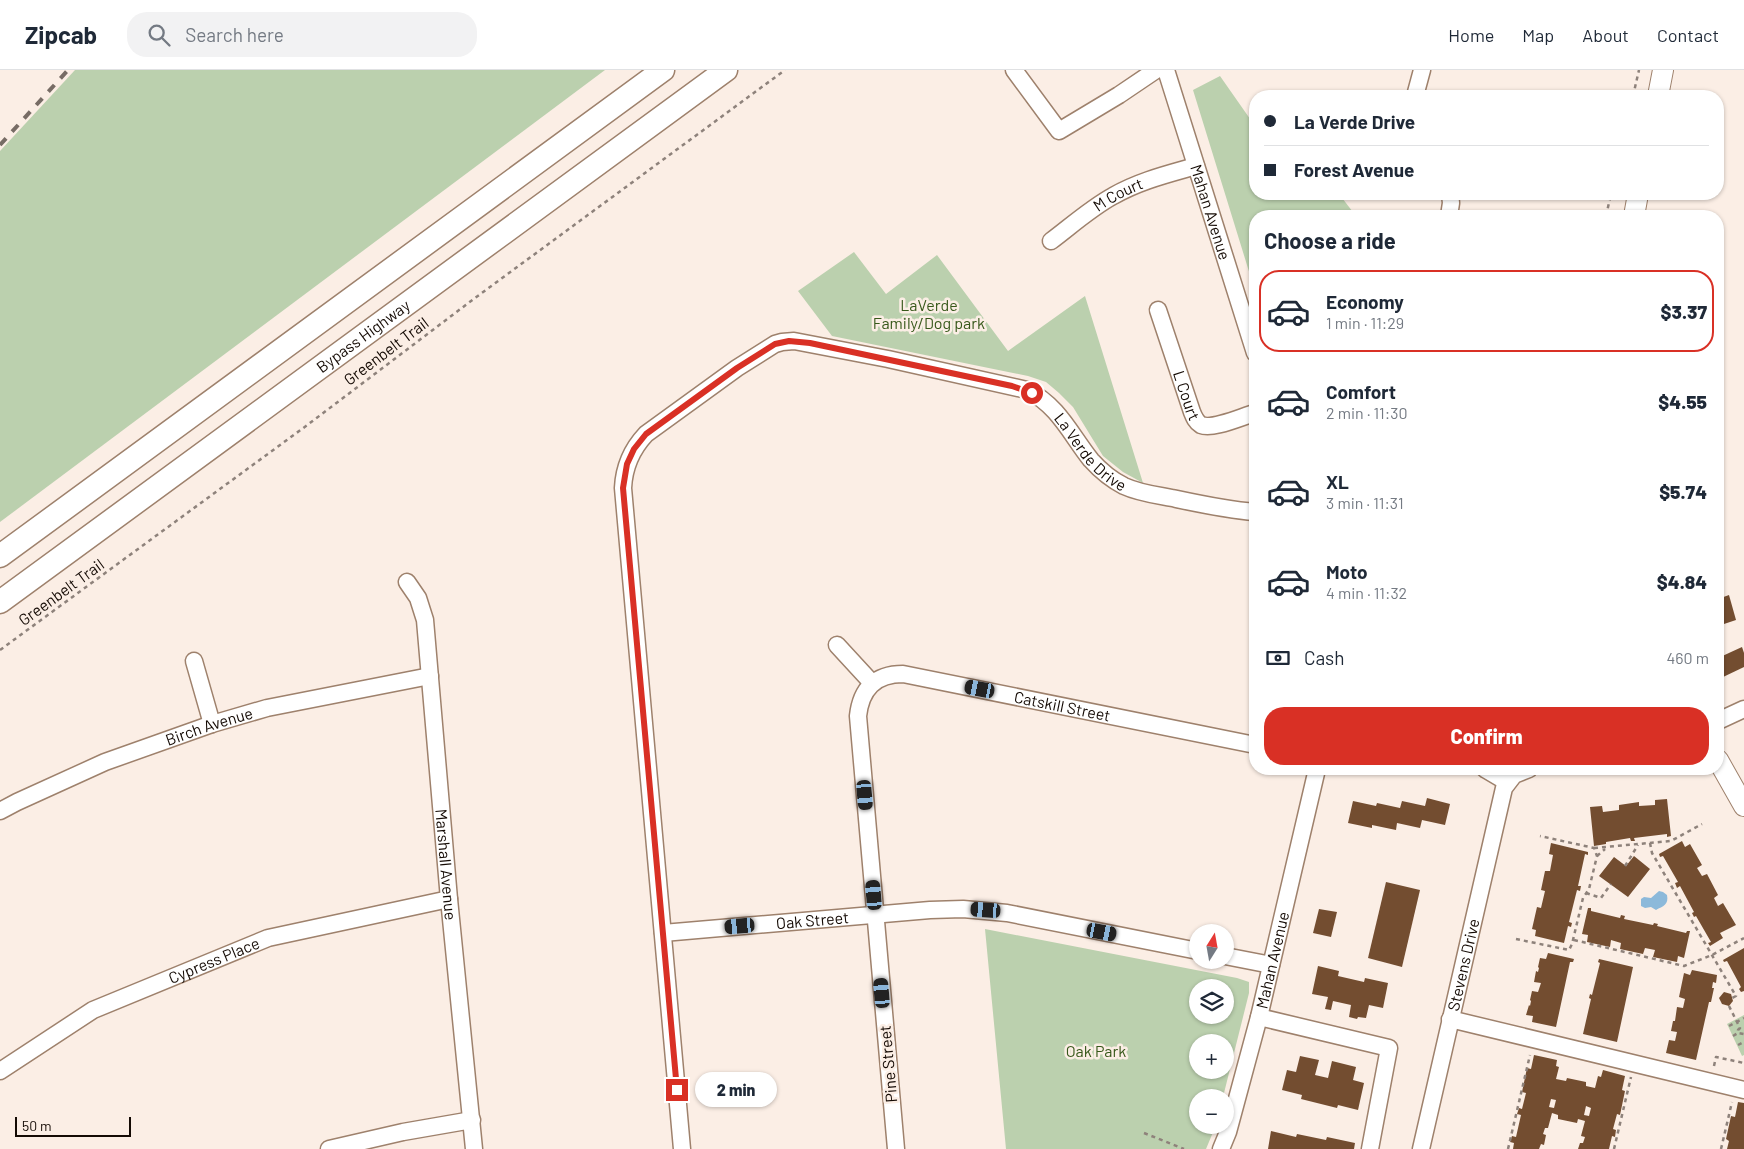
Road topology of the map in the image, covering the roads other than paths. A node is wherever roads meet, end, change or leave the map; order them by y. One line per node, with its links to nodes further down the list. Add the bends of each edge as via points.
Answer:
1 (663, 70): 16 (highway)
2 (726, 70): 18 (highway, Bypass Highway)
3 (1014, 70): 4 (street, via 1059,131)
4 (1156, 70)
5 (1166, 70): 10 (street, Mahan Avenue)
6 (1422, 70): 8 (street)
7 (1664, 70): 9 (main road)
8 (1417, 90)
9 (1659, 90)
10 (1196, 166): 11 (street, M Court, via 1147,181 1107,199); 13 (street, Mahan Avenue)
11 (1051, 241)
12 (1158, 310): 14 (street, L Court, via 1197,421 1204,426 1213,426)
13 (1249, 334)
14 (1249, 414)
15 (1249, 511): 36 (street, La Verde Drive, via 1218,508 1125,486 1094,463 1054,409 1027,390 794,341 782,342 737,368 646,434 634,449 624,479)
16 (0, 556)
17 (407, 582): 21 (street, Marshall Avenue, via 418,598 425,620)
18 (0, 602)
19 (837, 645): 22 (street)
20 (194, 661): 25 (street)
21 (430, 676): 25 (street, Birch Avenue, via 267,708); 34 (street, Marshall Avenue)
22 (872, 684): 26 (street, Catskill Street, via 887,676 903,674); 35 (street, Pine Street, via 859,704 858,716)
23 (1744, 709): 24 (street)
24 (1724, 718)
25 (212, 724): 33 (street, Birch Avenue, via 105,762)
26 (1249, 745)
27 (1724, 771): 32 (main road)
28 (1316, 775): 39 (street, Mahan Avenue)
29 (1495, 775): 31 (street)
30 (1514, 775): 31 (street)
31 (1507, 782): 41 (street, Stevens Drive)
32 (1744, 806)
33 (0, 811)
34 (449, 899): 42 (street, Cypress Place, via 268,938 93,1010); 44 (street, Marshall Avenue)
35 (875, 914): 36 (street, Oak Street); 37 (street, Oak Street, via 986,910); 48 (street, Pine Street)
36 (662, 933): 47 (street, La Verde Drive)
37 (1189, 949)
38 (1234, 958): 39 (street)
39 (1271, 966): 40 (street, Mahan Avenue)
40 (1259, 1017): 49 (street, Mahan Avenue); 50 (street, via 1389,1048)
41 (1450, 1019): 43 (street, via 1710,1082); 51 (street, Stevens Drive)
42 (0, 1071)
43 (1739, 1093)
44 (472, 1120): 45 (street); 46 (street, Marshall Avenue)
45 (329, 1149)
46 (474, 1149)
47 (682, 1149)
48 (896, 1149)
49 (1221, 1149)
50 (1370, 1149)
51 (1421, 1149)

